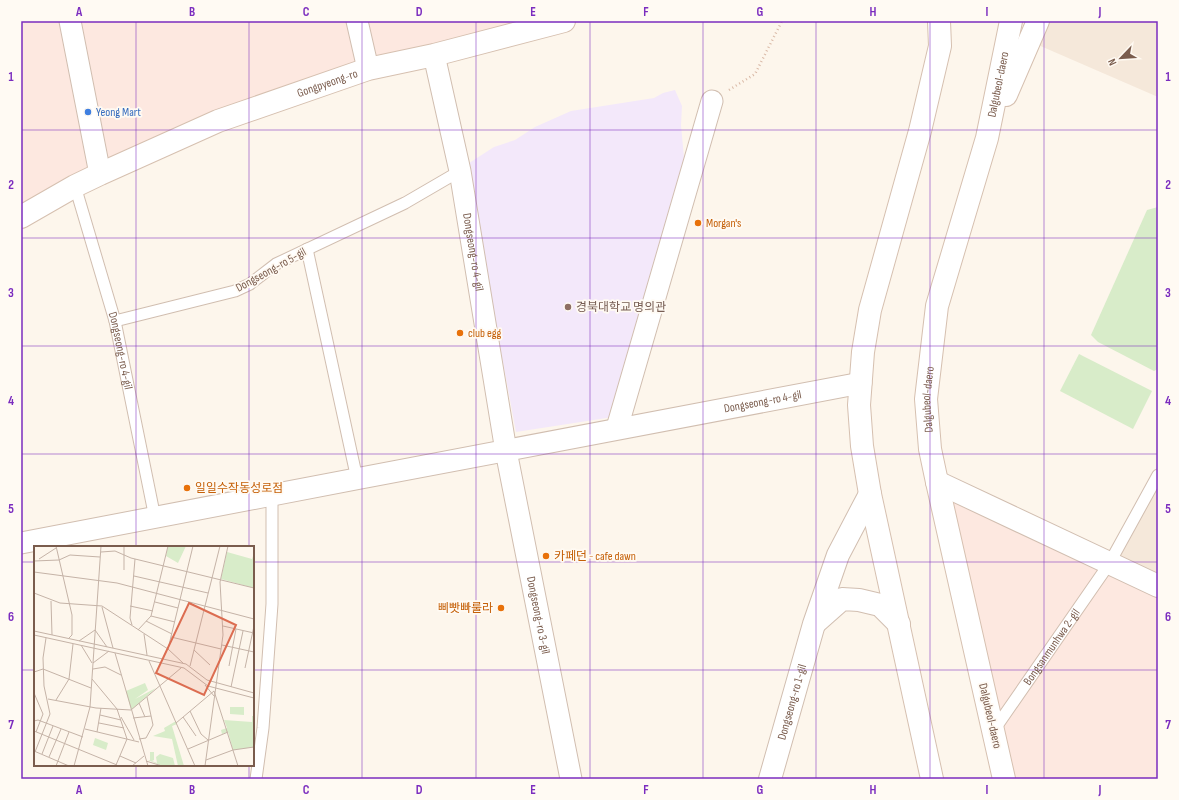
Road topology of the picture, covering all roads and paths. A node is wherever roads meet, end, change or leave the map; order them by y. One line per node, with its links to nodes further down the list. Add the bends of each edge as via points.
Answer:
1 (70, 21): 15 (street)
2 (357, 21): 11 (street)
3 (564, 21): 10 (main road, Gongpyeong-ro)
4 (782, 21): 12 (path, via 755,74)
5 (930, 21): 9 (main road)
6 (939, 21): 9 (main road)
7 (1011, 21): 13 (main road, Dalgubeol-daero)
8 (1038, 21): 13 (main road)
9 (940, 46): 20 (main road, via 920,131 870,310)
10 (434, 56): 11 (main road, Gongpyeong-ro); 14 (street, Dongseong-ro 4-gil)
11 (368, 69): 15 (main road, Gongpyeong-ro, via 218,121)
12 (712, 101): 21 (street)
13 (987, 138): 25 (main road, Dalgubeol-daero, via 937,306 926,399 930,449)
14 (460, 171): 18 (lane, Dongseong-ro 5-gil, via 405,203); 22 (street, Dongseong-ro 4-gil)
15 (100, 174): 16 (main road, Gongpyeong-ro)
16 (75, 186): 17 (main road, Gongpyeong-ro); 19 (lane, Dongseong-ro 4-gil)
17 (21, 216)
18 (307, 249): 19 (lane, Dongseong-ro 5-gil, via 276,264 250,284 235,291); 24 (lane)
19 (115, 321): 28 (lane, Dongseong-ro 4-gil)
20 (861, 383): 21 (street, Dongseong-ro 4-gil); 26 (main road, via 859,405 862,446)
21 (617, 428): 22 (street, Dongseong-ro 4-gil)
22 (506, 451): 24 (street, Dongseong-ro 4-gil); 36 (street, Dongseong-ro 3-gil)
23 (1158, 476): 30 (lane, Bongsanmunhwa 2-gil)
24 (357, 479): 27 (street, Dongseong-ro 4-gil)
25 (937, 482): 30 (main road); 34 (main road, Dalgubeol-daero)
26 (870, 494): 32 (main road, Dongseong-ro 1-gil, via 838,555); 33 (main road)
27 (272, 495): 28 (street, Dongseong-ro 4-gil); 35 (lane, via 272,604 263,728)
28 (155, 518): 29 (street, Dongseong-ro 4-gil)
29 (21, 543)
30 (1109, 564): 31 (main road); 34 (lane, Bongsanmunhwa 2-gil)
31 (1158, 586)
32 (814, 624): 33 (main road, via 842,599 880,605); 37 (main road, Dongseong-ro 1-gil)
33 (899, 624): 38 (main road)
34 (993, 730): 39 (main road, Dalgubeol-daero)
35 (256, 779)
36 (571, 779)
37 (770, 779)
38 (932, 779)
39 (1004, 779)

